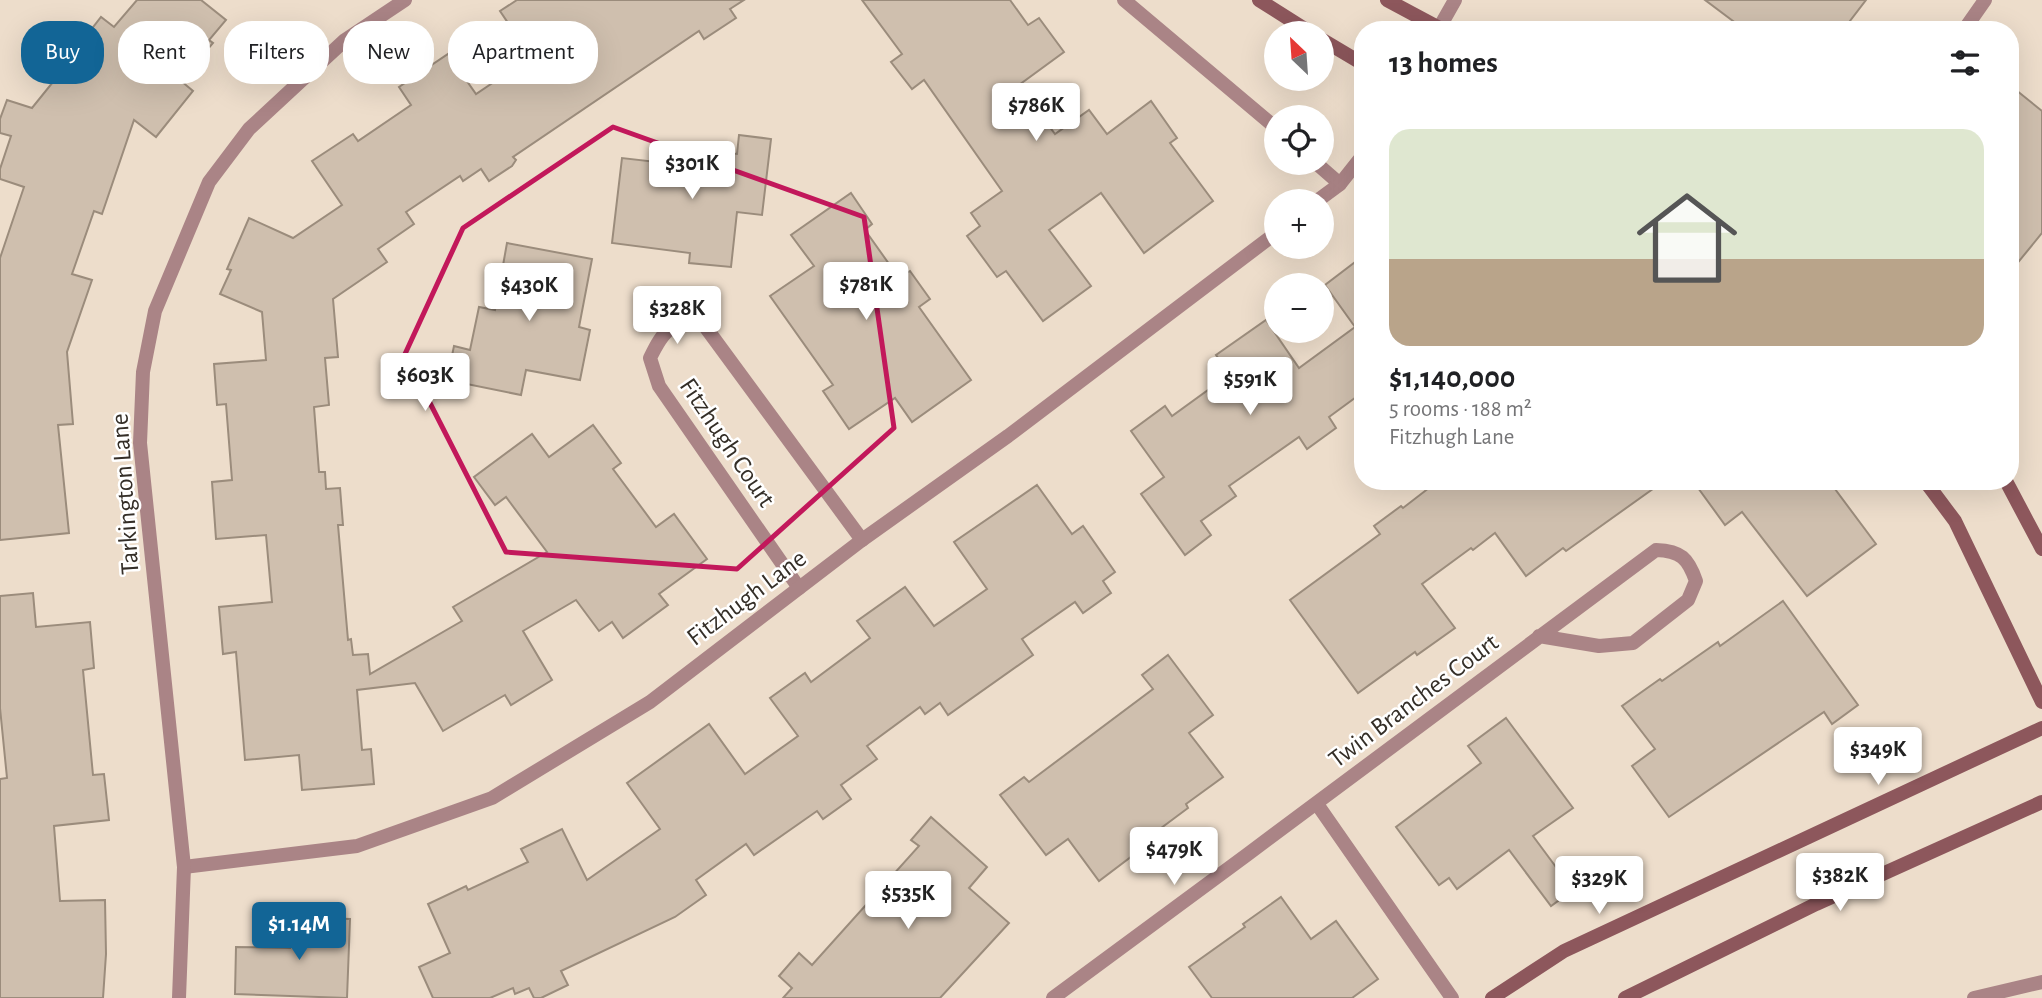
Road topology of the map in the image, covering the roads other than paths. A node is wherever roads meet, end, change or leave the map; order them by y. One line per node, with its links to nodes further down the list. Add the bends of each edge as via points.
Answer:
1 (405, 0): 29 (street, Tarkington Lane, via 345,40 249,130 209,182 155,311 143,372 140,443)
2 (1124, 0): 13 (street)
3 (1259, 0): 7 (street)
4 (1387, 0): 8 (street)
5 (1455, 0): 9 (street)
6 (1985, 0): 10 (street)
7 (1292, 21)
8 (1425, 21)
9 (1444, 21)
10 (1970, 21)
11 (1334, 47): 12 (street)
12 (1354, 59)
13 (1264, 118)
14 (1354, 166): 16 (street)
15 (1330, 175): 16 (street)
16 (1340, 184): 17 (street)
17 (1333, 189)
18 (1264, 242): 21 (street, Fitzhugh Lane)
19 (1932, 490): 25 (street, via 1955,521)
20 (2011, 490): 22 (street)
21 (862, 540): 23 (street, Fitzhugh Lane); 23 (street, Fitzhugh Court, via 704,326 683,323 661,335 650,358 659,386)
22 (2042, 549)
23 (799, 588): 29 (street, Fitzhugh Lane, via 650,702 492,799 357,846)
24 (1539, 636): 24 (street, Twin Branches Court, via 1599,646 1633,643 1688,600 1696,581 1690,564 1674,551 1656,550); 28 (street, Twin Branches Court)
25 (2042, 702)
26 (2042, 728): 34 (street, via 1564,951)
27 (2042, 802): 35 (street, via 1816,904)
28 (1317, 804): 32 (street, Twin Branches Court); 33 (street)
29 (184, 867): 31 (street, Tarkington Lane)
30 (2042, 982): 36 (street)
31 (179, 998)
32 (1053, 998)
33 (1452, 998)
34 (1492, 998)
35 (1625, 998)
36 (1974, 998)

